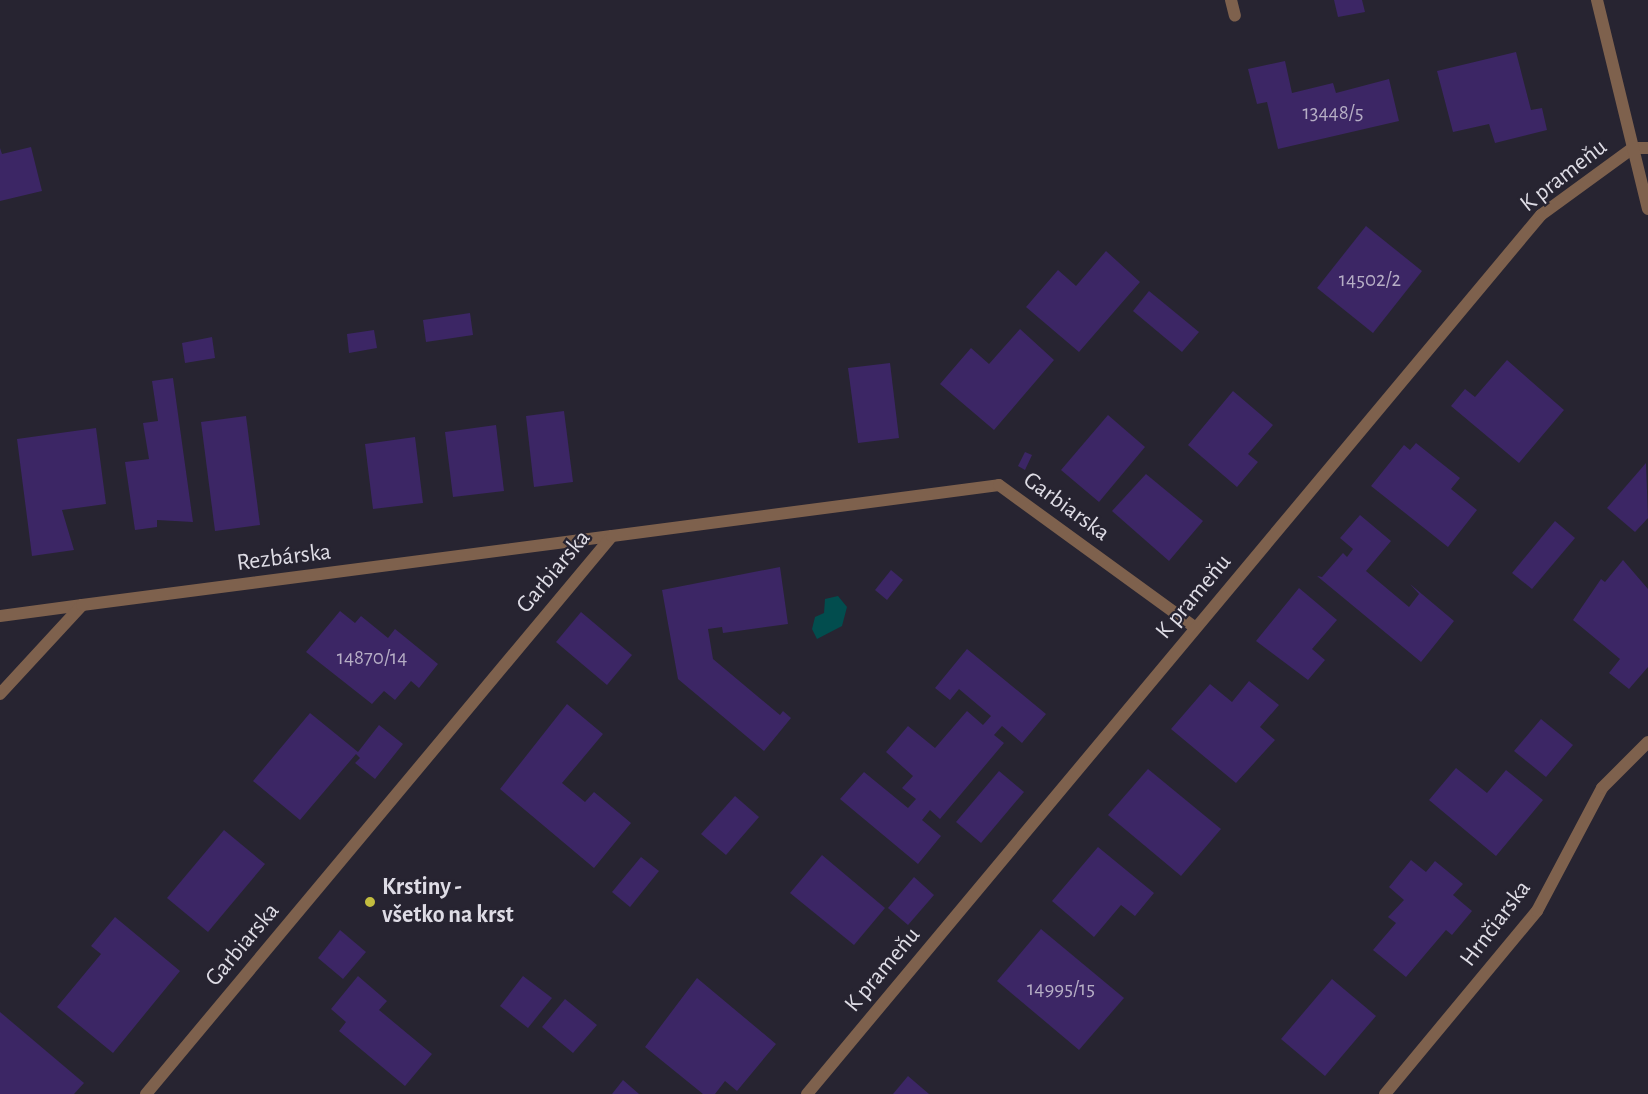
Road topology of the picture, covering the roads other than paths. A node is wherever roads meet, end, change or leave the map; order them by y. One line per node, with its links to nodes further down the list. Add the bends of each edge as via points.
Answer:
1 (1231, 0): 3 (street)
2 (1597, 0): 4 (street)
3 (1235, 16)
4 (1633, 148): 5 (street); 6 (street); 10 (street, K prameňu, via 1541,215)
5 (1648, 148)
6 (1648, 209)
7 (612, 536): 8 (street, Rezbárska); 10 (street, Garbiarska, via 999,485); 13 (street, Garbiarska)
8 (82, 605): 9 (street, Rezbárska); 11 (street)
9 (0, 616)
10 (1196, 628): 14 (street, K prameňu)
11 (0, 694)
12 (1648, 742): 15 (street, Hrnčiarska, via 1602,788 1537,911)
13 (146, 1094)
14 (807, 1094)
15 (1385, 1094)

